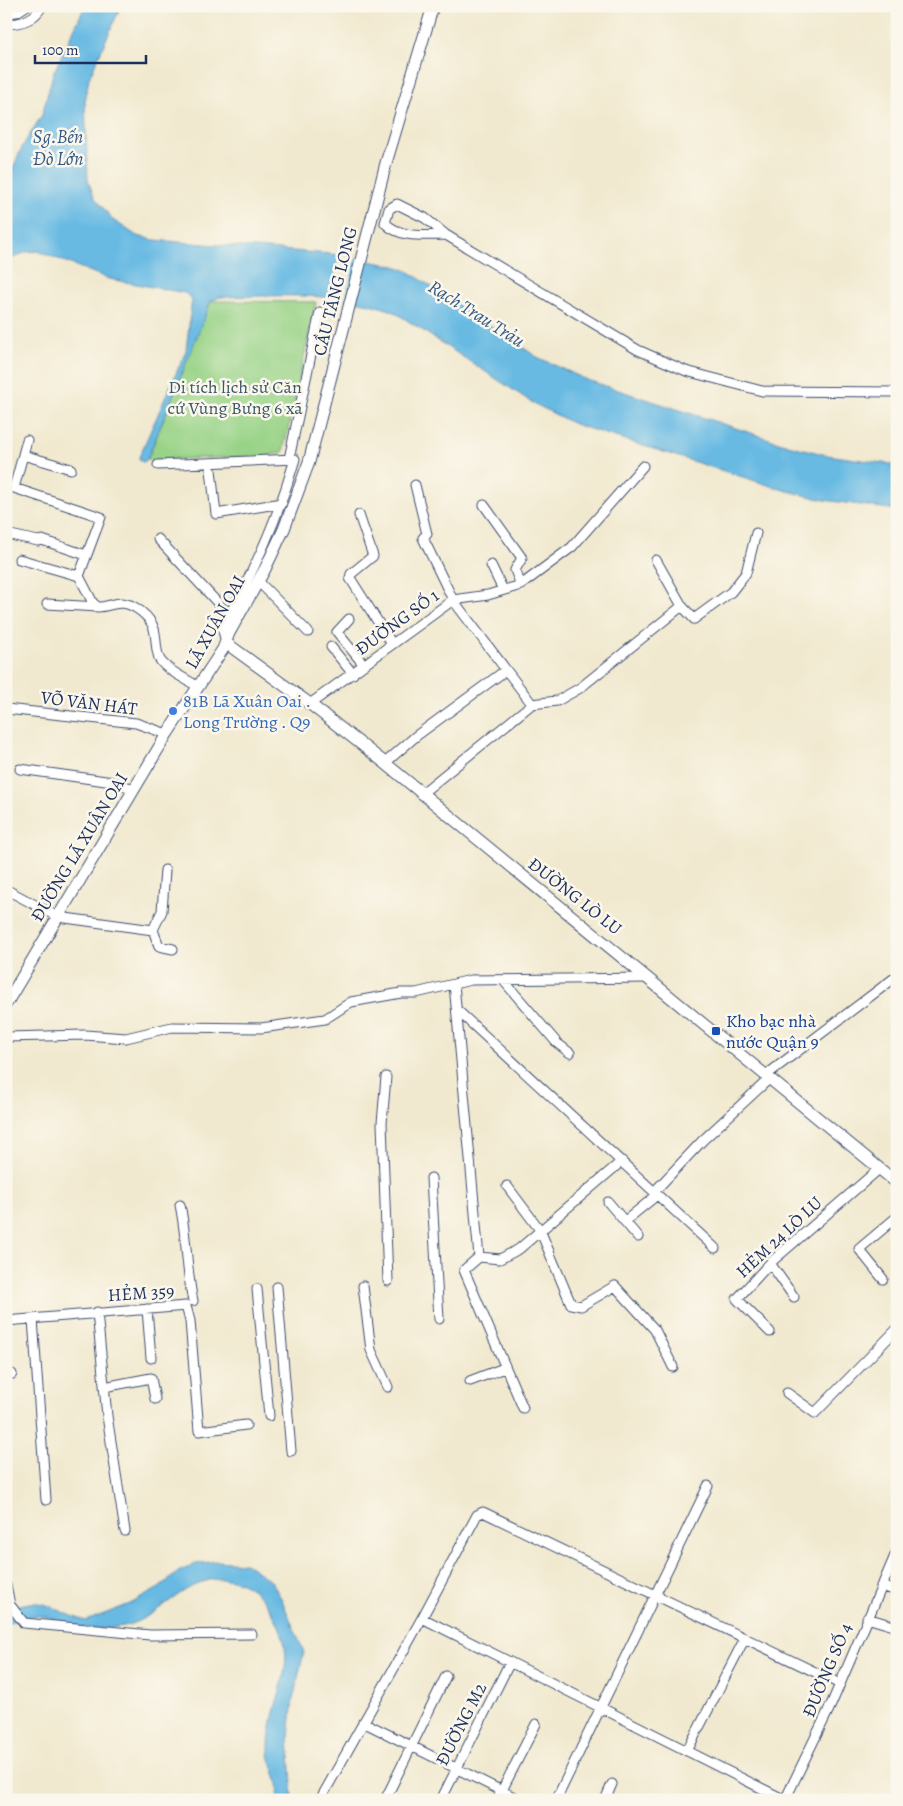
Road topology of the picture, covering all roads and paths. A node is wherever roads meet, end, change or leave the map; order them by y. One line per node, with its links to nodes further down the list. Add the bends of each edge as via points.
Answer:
1 (26, 6): 4 (street, via 17,12)
2 (42, 6): 5 (street, via 37,14 18,24)
3 (433, 6): 23 (main road, CẦU TĂNG LONG, via 386,163 309,462)
4 (6, 13)
5 (6, 24)
6 (446, 235): 6 (street, via 408,208 397,204 389,209 385,223 393,232); 8 (street, via 638,350 686,372 762,391)
7 (320, 312): 11 (street)
8 (897, 392)
9 (27, 440): 10 (street)
10 (23, 455): 14 (street); 24 (street, via 14,488 101,517)
11 (292, 459): 12 (street); 17 (street)
12 (158, 465)
13 (642, 466): 30 (street, ĐƯỜNG SỐ 1, via 572,547)
14 (71, 469)
15 (211, 470): 17 (street, via 216,514)
16 (415, 485): 32 (street, via 427,534 423,538)
17 (282, 503): 36 (street, via 257,564)
18 (484, 504): 30 (street, via 522,558 515,570)
19 (359, 515): 40 (street, via 373,556 350,578)
20 (756, 533): 34 (street, via 746,573 731,592 694,619)
21 (6, 534): 24 (street, via 42,540)
22 (158, 539): 36 (street)
23 (275, 549): 29 (main road, LÃ XUÂN OAI)
24 (86, 556): 28 (street)
25 (19, 559): 28 (street)
26 (656, 560): 34 (street)
27 (491, 565): 31 (street)
28 (79, 576): 35 (street)
29 (258, 581): 38 (street); 39 (main road, LÃ XUÂN OAI)
30 (521, 585): 31 (street, ĐƯỜNG SỐ 1)
31 (503, 590): 32 (street, ĐƯỜNG SỐ 1)
32 (453, 600): 40 (street, ĐƯỜNG SỐ 1); 43 (street)
33 (47, 604): 35 (street)
34 (682, 606): 47 (street, via 580,688 557,701)
35 (98, 607): 45 (street, via 121,603 139,610 154,628 159,658)
36 (229, 615): 39 (street, via 222,627)
37 (349, 619): 42 (street, via 337,632)
38 (308, 632)
39 (226, 643): 45 (main road, LÃ XUÂN OAI); 46 (main road, ĐƯỜNG LÒ LU)
40 (392, 644): 42 (street, ĐƯỜNG SỐ 1)
41 (331, 647): 44 (street)
42 (364, 665): 44 (street, ĐƯỜNG SỐ 1)
43 (506, 670): 47 (street); 50 (street, via 416,736)
44 (352, 674): 46 (street, ĐƯỜNG SỐ 1)
45 (199, 687): 49 (main road, LÃ XUÂN OAI)
46 (310, 704): 50 (main road, ĐƯỜNG LÒ LU)
47 (532, 704): 53 (street)
48 (6, 709): 49 (street, VÕ VĂN HÁT, via 136,723)
49 (167, 734): 52 (main road, ĐƯỜNG LÃ XUÂN OAI)
50 (385, 763): 53 (main road, ĐƯỜNG LÒ LU)
51 (20, 769): 52 (street, via 113,782)
52 (134, 789): 56 (main road, ĐƯỜNG LÃ XUÂN OAI)
53 (421, 794): 60 (main road, ĐƯỜNG LÒ LU)
54 (165, 870): 57 (street, via 162,911)
55 (8, 891): 56 (street)
56 (58, 916): 57 (street); 63 (main road, ĐƯỜNG LÃ XUÂN OAI)
57 (153, 930): 58 (street, via 160,946)
58 (173, 949)
59 (897, 976): 68 (street)
60 (648, 978): 61 (street); 68 (main road, ĐƯỜNG LÒ LU)
61 (503, 980): 62 (street, via 471,980); 66 (street, via 557,1043)
62 (454, 984): 64 (street); 65 (street, via 351,1002 325,1018 261,1028 172,1027 126,1038 85,1035)
63 (6, 1004)
64 (457, 1010): 69 (street); 82 (street)
65 (6, 1037)
66 (570, 1053)
67 (386, 1077): 85 (street, via 382,1123)
68 (767, 1078): 70 (main road, ĐƯỜNG LÒ LU); 74 (street, via 703,1140)
69 (622, 1161): 74 (street); 79 (street)
70 (879, 1169): 72 (main road, ĐƯỜNG LÒ LU); 83 (street, HẺM 24 LÒ LU)
71 (431, 1178): 94 (street)
72 (895, 1179)
73 (507, 1186): 79 (street)
74 (656, 1193): 78 (street); 81 (street)
75 (608, 1202): 78 (street)
76 (180, 1205): 90 (street, via 184,1221)
77 (897, 1217): 84 (street, via 859,1249)
78 (625, 1221): 80 (street)
79 (540, 1230): 82 (street, via 519,1249 500,1258); 99 (street, via 571,1304 581,1306 615,1286 655,1330)
80 (638, 1237)
81 (715, 1248)
82 (479, 1257): 100 (street, via 464,1270)
83 (770, 1263): 89 (street); 97 (street, HẺM 24 LÒ LU, via 737,1299)
84 (883, 1279)
85 (388, 1281)
86 (363, 1286): 103 (street, via 371,1350)
87 (277, 1287): 109 (street)
88 (257, 1289): 107 (street)
89 (794, 1297)
90 (189, 1304): 91 (street, HẺM 359); 108 (street, via 200,1431)
91 (147, 1309): 92 (street, HẺM 359); 98 (street)
92 (97, 1312): 93 (street, HẺM 359); 102 (street)
93 (33, 1319): 95 (street, HẺM 359); 111 (street)
94 (439, 1319)
95 (6, 1321)
96 (897, 1329): 104 (street, via 815,1413)
97 (770, 1332)
98 (151, 1358)
99 (673, 1367)
100 (504, 1368): 101 (street); 106 (street)
101 (470, 1381)
102 (104, 1387): 105 (street, via 150,1378); 112 (street)
103 (388, 1387)
104 (786, 1393)
105 (155, 1399)
106 (523, 1408)
107 (269, 1416)
108 (246, 1425)
109 (291, 1451)
110 (708, 1486): 117 (street)
111 (46, 1500)
112 (125, 1531)
113 (897, 1551): 115 (street, ĐƯỜNG SỐ 4)
114 (6, 1585): 121 (street, via 10,1605 24,1623 150,1635)
115 (881, 1586): 116 (street); 119 (street, ĐƯỜNG SỐ 4)
116 (897, 1591)
117 (656, 1595): 118 (street, via 483,1512 477,1515); 122 (street); 126 (street)
118 (422, 1618): 123 (street); 127 (street)
119 (867, 1618): 120 (street); 125 (street, ĐƯỜNG SỐ 4)
120 (897, 1627)
121 (252, 1634)
122 (745, 1638): 125 (street); 130 (street)
123 (510, 1662): 126 (street); 131 (street, ĐƯỜNG M2)
124 (446, 1676): 129 (street)
125 (840, 1684): 141 (street, ĐƯỜNG SỐ 4)
126 (601, 1708): 130 (street); 139 (street)
127 (364, 1722): 129 (street); 134 (street)
128 (536, 1724): 133 (street)
129 (412, 1746): 131 (street); 135 (street)
130 (687, 1751): 141 (street)
131 (457, 1768): 133 (street); 136 (street, ĐƯỜNG M2)
132 (612, 1784): 140 (street)
133 (502, 1791): 137 (street); 138 (street)
134 (320, 1800)
135 (385, 1800)
136 (441, 1800)
137 (498, 1800)
138 (520, 1800)
139 (556, 1800)
140 (605, 1800)
141 (785, 1800)

